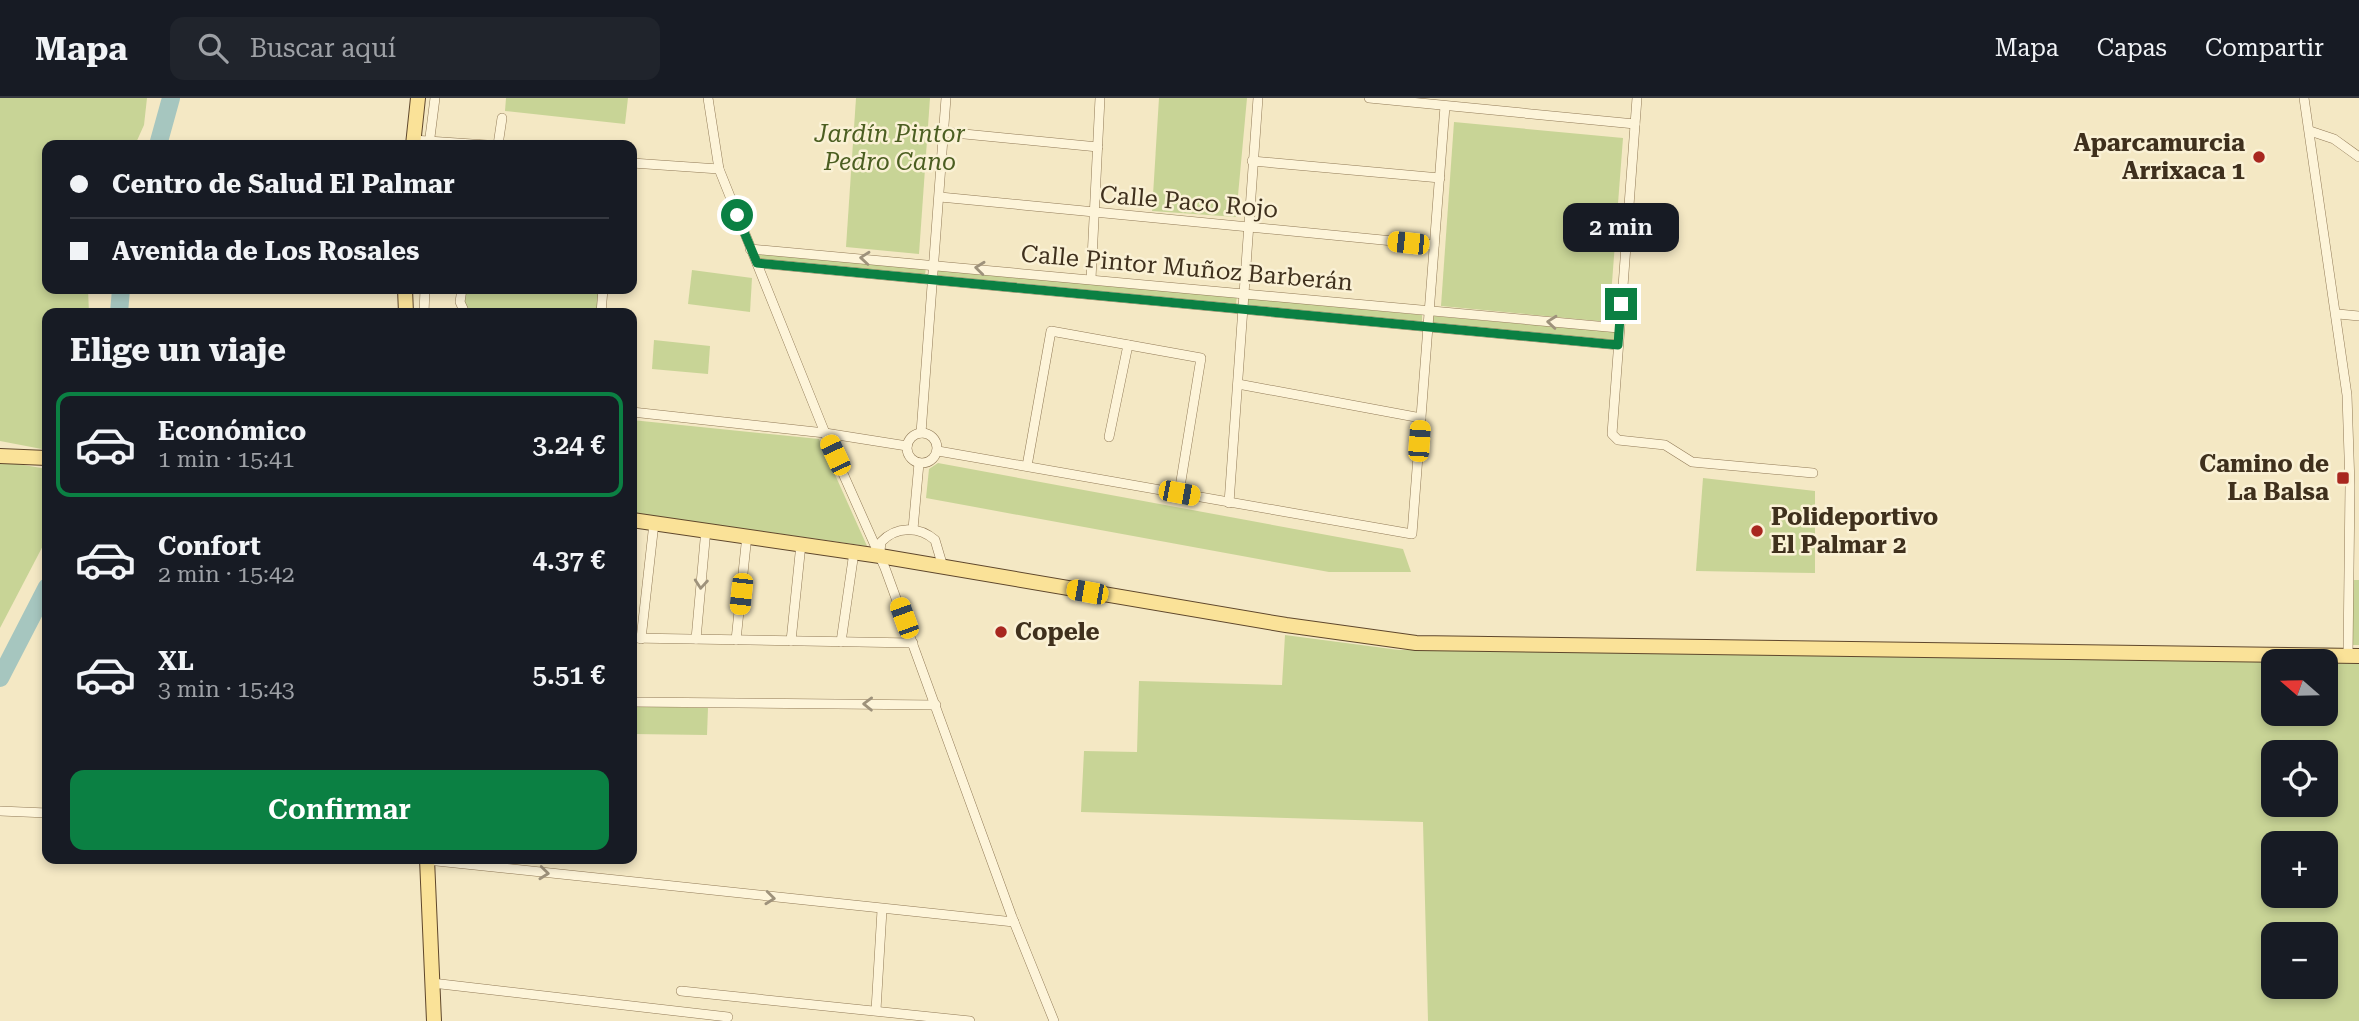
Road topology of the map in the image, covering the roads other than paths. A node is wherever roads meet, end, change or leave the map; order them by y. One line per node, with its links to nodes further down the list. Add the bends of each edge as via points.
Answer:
1 (418, 98): 15 (main road)
2 (435, 98): 16 (street)
3 (708, 98): 22 (street)
4 (946, 98): 14 (street)
5 (1100, 98): 18 (street)
6 (1258, 98): 20 (street)
7 (1369, 98): 10 (street)
8 (1637, 98): 12 (street)
9 (2304, 98): 13 (street)
10 (1445, 106): 12 (street); 23 (street)
11 (502, 118): 17 (street)
12 (1635, 124): 39 (street)
13 (2310, 131): 19 (street, via 2334,139); 36 (street)
14 (944, 132): 18 (street); 24 (street)
15 (413, 140)
16 (430, 140)
17 (499, 140)
18 (1098, 147): 25 (street)
19 (2359, 157)
20 (1252, 161): 23 (street); 26 (street)
21 (637, 163): 22 (street)
22 (719, 169): 28 (street)
23 (1440, 178): 27 (street)
24 (940, 197): 25 (street, Calle Paco Rojo); 30 (street)
25 (1096, 213): 26 (street, Calle Paco Rojo); 31 (street)
26 (1249, 226): 27 (street, Calle Paco Rojo); 33 (street)
27 (1434, 245): 35 (street)
28 (751, 249): 29 (street); 30 (street, Calle Pintor Muñoz Barberán, one-way to 28)
29 (757, 263): 32 (street, Calle Pintor Muñoz Barberán); 45 (street)
30 (933, 264): 31 (street, Calle Pintor Muñoz Barberán, one-way to 30); 32 (street)
31 (1091, 279): 33 (street, Calle Pintor Muñoz Barberán)
32 (932, 281): 34 (street, Calle Pintor Muñoz Barberán); 46 (street)
33 (1243, 293): 34 (street); 35 (street, Calle Pintor Muñoz Barberán)
34 (1241, 310): 38 (street, Calle Pintor Muñoz Barberán); 42 (street)
35 (1429, 310): 38 (street); 39 (street, Calle Pintor Muñoz Barberán, one-way to 35)
36 (2337, 314): 37 (street); 56 (street)
37 (2359, 316)
38 (1428, 327): 41 (street, Calle Pintor Muñoz Barberán); 44 (street)
39 (1619, 328): 41 (street)
40 (1128, 345): 47 (street); 55 (street, via 1051,331); 59 (street, via 1201,358)
41 (1618, 345): 57 (street, via 1612,434 1618,440 1665,445 1692,461)
42 (1238, 384): 44 (street); 60 (street)
43 (637, 413): 45 (street)
44 (1421, 418): 60 (street, via 1412,534)
45 (825, 433): 48 (street); 65 (street)
46 (921, 433): 48 (street); 50 (street, via 934,438)
47 (1109, 437)
48 (907, 446): 54 (street, via 910,457)
49 (0, 448): 51 (main road)
50 (937, 451): 54 (street, via 931,461); 55 (street)
51 (21, 455): 52 (main road); 53 (main road)
52 (0, 456)
53 (42, 457)
54 (919, 463): 64 (street)
55 (1027, 466): 59 (street)
56 (2354, 468): 58 (street)
57 (1813, 473)
58 (2354, 486): 81 (street)
59 (1179, 493): 60 (street)
60 (1229, 503)
61 (637, 521): 62 (main road)
62 (654, 523): 63 (main road); 74 (street)
63 (706, 529): 66 (main road); 76 (street, one-way to 76)
64 (913, 529): 67 (street); 69 (street, via 928,534)
65 (871, 533): 67 (street); 71 (street)
66 (747, 536): 68 (main road); 77 (street)
67 (886, 537): 71 (street)
68 (801, 544): 70 (main road); 78 (street)
69 (939, 549): 72 (street); 73 (street)
70 (854, 552): 71 (main road); 79 (street)
71 (880, 556): 72 (main road); 80 (street)
72 (921, 563): 73 (main road)
73 (943, 566): 81 (main road, via 1416,643)
74 (637, 632)
75 (637, 638): 76 (street)
76 (696, 639): 77 (street)
77 (736, 640): 78 (street)
78 (791, 641): 79 (street)
79 (841, 642): 80 (street)
80 (913, 643): 83 (street)
81 (2353, 656)
82 (637, 702): 83 (street, one-way to 82)
83 (936, 705): 89 (street)
84 (0, 811): 85 (street)
85 (42, 813)
86 (427, 864): 90 (main road)
87 (463, 864): 88 (street, one-way to 88)
88 (882, 910): 89 (street); 92 (street)
89 (1014, 922): 96 (street)
90 (432, 983): 93 (street); 94 (main road)
91 (681, 991): 92 (street)
92 (876, 1010): 95 (street)
93 (729, 1017)
94 (433, 1021)
95 (970, 1021)
96 (1054, 1021)

